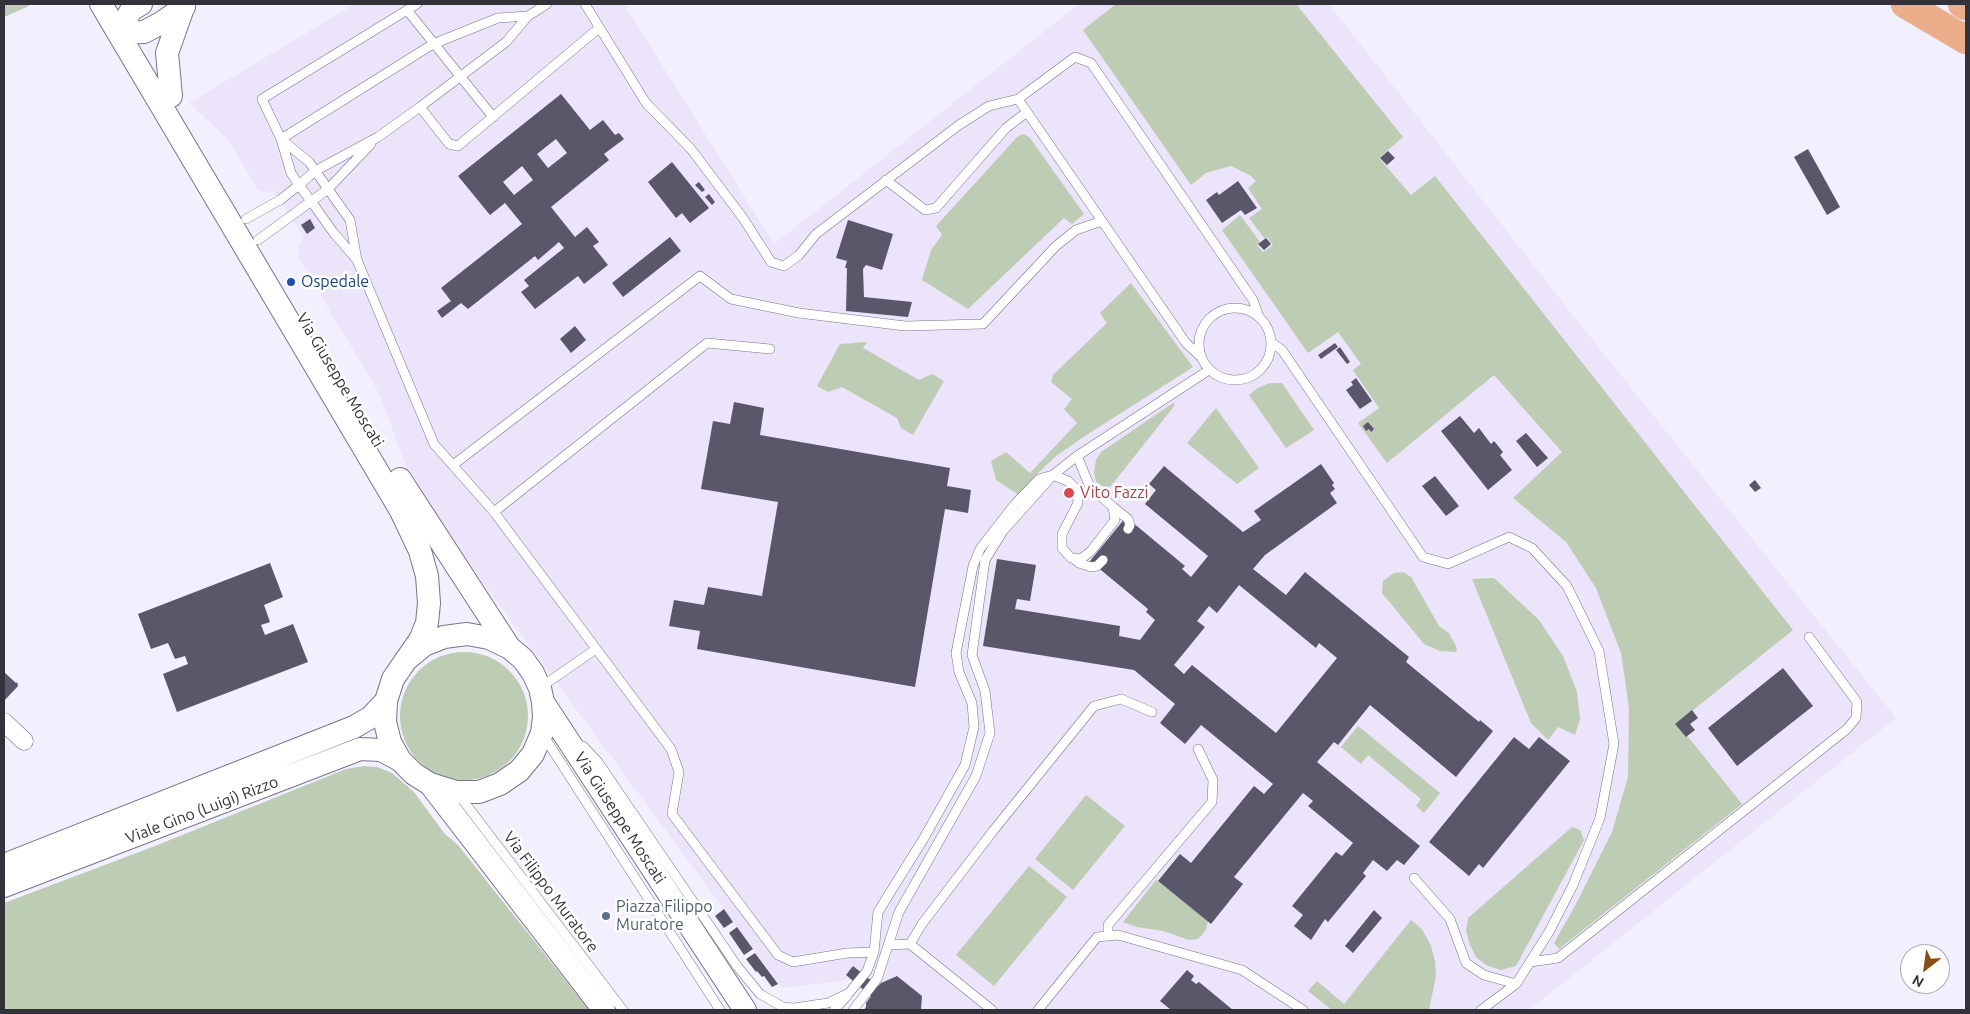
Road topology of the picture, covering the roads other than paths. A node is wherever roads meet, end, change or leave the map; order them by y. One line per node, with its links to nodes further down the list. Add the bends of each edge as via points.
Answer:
1 (101, 4): 12 (street, Via Giuseppe Moscati)
2 (417, 4): 10 (lane)
3 (547, 4): 11 (lane)
4 (585, 4): 14 (lane)
5 (1905, 4): 15 (highway)
6 (1942, 4): 13 (highway)
7 (1962, 4): 9 (highway)
8 (184, 5): 12 (street, via 144,32); 18 (street, via 166,53)
9 (1966, 6)
10 (407, 10): 16 (lane); 24 (lane, via 262,99)
11 (528, 16): 16 (lane, via 498,18); 17 (lane, via 506,42)
12 (128, 18): 18 (street, Via Giuseppe Moscati); 50 (street, Via Giuseppe Moscati, via 420,552 427,576 427,623)
13 (1966, 18)
14 (599, 28): 22 (lane); 26 (lane, via 646,103 691,150 743,218 771,262 784,266 799,255 816,234)
15 (1966, 40)
16 (434, 44): 17 (lane); 24 (lane)
17 (459, 76): 20 (lane); 22 (lane)
18 (171, 96): 30 (street, Via Giuseppe Moscati)
19 (1018, 99): 21 (lane); 26 (lane, via 989,106 959,124); 34 (lane, via 1074,57 1091,63 1254,300)
20 (420, 107): 22 (lane, via 449,144 458,146); 23 (lane)
21 (1027, 112): 26 (lane, via 1006,128 936,208 925,210); 31 (lane)
22 (493, 118)
23 (378, 137): 25 (lane); 28 (lane)
24 (281, 139): 25 (lane); 27 (lane, via 291,173)
25 (316, 171): 27 (lane); 28 (lane)
26 (886, 180)
27 (299, 185): 29 (lane); 30 (lane)
28 (328, 188): 29 (lane); 33 (lane, via 350,220)
29 (311, 201): 32 (lane); 33 (lane)
30 (246, 219): 32 (street, Via Giuseppe Moscati)
31 (1102, 222): 37 (lane, via 1186,343); 40 (lane, via 1076,230 1056,246 983,324 905,326 799,313 731,299 700,276)
32 (258, 240): 48 (street, Via Giuseppe Moscati, via 414,504)
33 (357, 260): 40 (lane, via 434,444)
34 (1258, 317): 35 (lane, via 1269,332); 37 (lane, via 1237,308 1214,314 1200,333)
35 (1271, 342): 38 (lane, via 1264,366 1244,380 1220,377); 68 (lane, via 1282,350 1423,557 1448,564 1509,537 1532,548 1567,586 1599,651 1614,744 1600,818 1573,885)
36 (770, 349): 43 (lane, via 707,343)
37 (1200, 356): 38 (lane)
38 (1209, 370): 39 (lane)
39 (1077, 456): 41 (lane); 42 (lane, via 1090,488)
40 (453, 465): 43 (lane)
41 (1053, 474): 45 (lane, via 1068,481 1076,490 1078,502 1062,534 1062,548); 66 (lane, via 1003,531 985,560 972,655 985,691 990,733 976,776 899,912); 67 (lane, via 1039,478 1014,505 980,548 973,566 956,653 959,672 972,703 974,727 965,765 878,912)
42 (1113, 506): 44 (lane, via 1128,519); 45 (lane, via 1115,520 1091,551 1081,559)
43 (494, 512): 49 (lane)
44 (1128, 529)
45 (1071, 558): 46 (lane, via 1091,567)
46 (1103, 560)
47 (1809, 637): 68 (lane, via 1857,702 1856,718 1847,729 1558,958)
48 (510, 648): 50 (street, Via Giuseppe Moscati, via 489,638 467,634 444,637 424,645); 51 (street, Via Giuseppe Moscati, via 533,673)
49 (596, 649): 51 (lane); 67 (lane, via 671,748 679,772 672,814 778,955 793,962 847,952)
50 (406, 660): 52 (street, Via Giuseppe Moscati, via 393,679)
51 (544, 700): 55 (street, Via Giuseppe Moscati); 70 (lane, via 598,762 737,966 760,994 782,1007 794,1008 828,1002); 74 (street, Via Giuseppe Moscati)
52 (386, 701): 58 (street, Via Giuseppe Moscati, via 385,722 390,742); 61 (street, Viale Gino (Luigi) Rizzo, via 354,727)
53 (1152, 712): 65 (lane, via 1120,699 1094,706 993,831)
54 (4, 722): 56 (street)
55 (542, 733): 60 (street, Via Giuseppe Moscati, via 533,754 519,771 500,784 479,792); 73 (lane)
56 (24, 741)
57 (1198, 749): 64 (lane, via 1213,780 1212,802 1108,925)
58 (400, 760): 59 (street, Via Giuseppe Moscati); 63 (street, Viale Gino (Luigi) Rizzo, via 381,750 360,749)
59 (430, 784): 60 (street, Via Giuseppe Moscati); 71 (street, Via Giuseppe Moscati)
60 (456, 792): 72 (lane, Via Filippo Muratore)
61 (4, 865)
62 (1414, 878): 69 (lane, via 1450,919 1466,963 1484,975)
63 (4, 886)
64 (1108, 936): 78 (lane, via 1098,937); 79 (lane, via 1118,934 1242,970)
65 (910, 944): 66 (lane); 77 (lane)
66 (888, 945): 76 (lane, via 877,979)
67 (874, 952): 70 (lane, via 867,971)
68 (1530, 962): 69 (lane)
69 (1516, 984): 80 (lane)
70 (856, 986): 75 (lane)
71 (604, 1010)
72 (622, 1010)
73 (720, 1010)
74 (745, 1010)
75 (834, 1010)
76 (853, 1010)
77 (992, 1010)
78 (1038, 1010)
79 (1303, 1010)
80 (1481, 1010)

